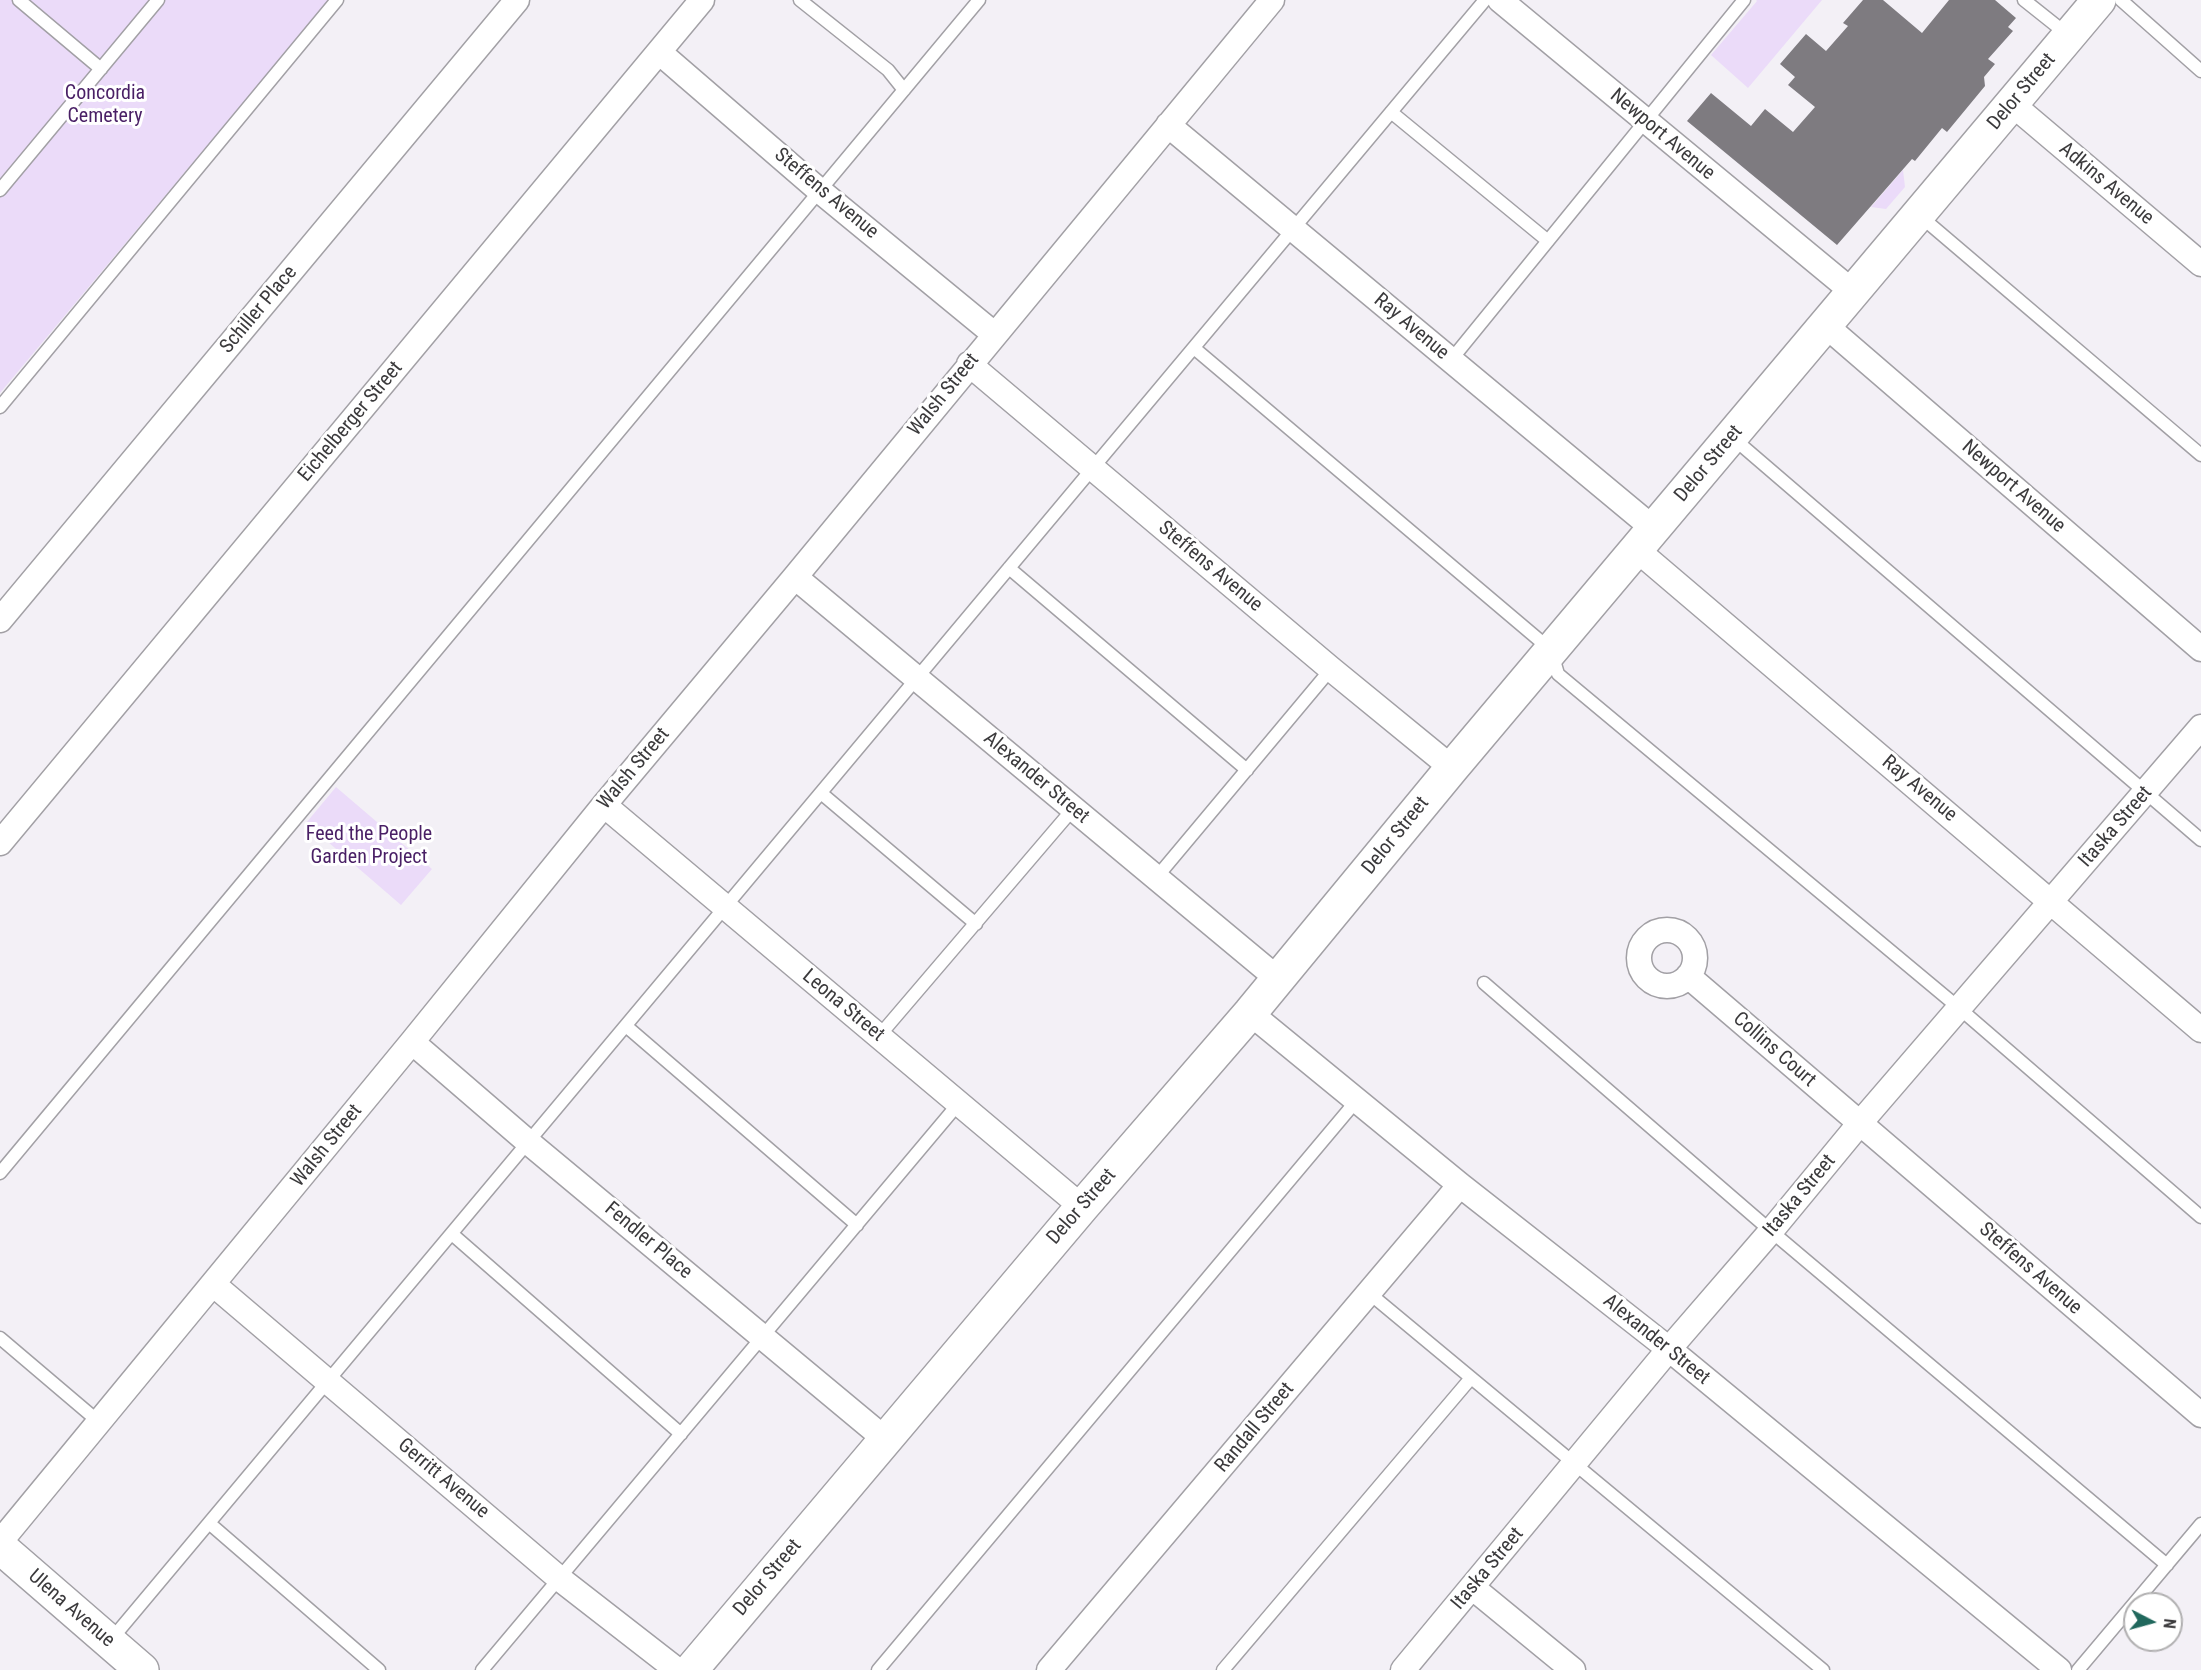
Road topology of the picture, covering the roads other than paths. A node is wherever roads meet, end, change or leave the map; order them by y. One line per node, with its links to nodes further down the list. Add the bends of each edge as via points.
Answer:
1 (19, 0): 17 (lane)
2 (159, 0): 17 (lane)
3 (337, 0): 36 (lane)
4 (517, 0): 43 (street, Schiller Place)
5 (702, 0): 16 (street, Eichelberger Street)
6 (800, 0): 19 (lane, via 888,70)
7 (979, 0): 19 (lane)
8 (1272, 0): 23 (street, Walsh Street)
9 (1485, 0): 21 (lane)
10 (1500, 0): 22 (street, Newport Avenue)
11 (1744, 0): 22 (lane)
12 (2024, 0): 15 (lane)
13 (2099, 0): 15 (street, Delor Street)
14 (2121, 0): 18 (lane)
15 (2069, 36): 20 (street, Delor Street)
16 (659, 52): 25 (street, Steffens Avenue); 56 (street, Eichelberger Street)
17 (101, 69): 24 (lane)
18 (2201, 71)
19 (904, 90): 25 (lane)
20 (2012, 104): 26 (street, Delor Street); 29 (street, Adkins Avenue)
21 (1391, 112): 27 (lane); 28 (lane)
22 (1646, 122): 28 (lane); 30 (street, Newport Avenue)
23 (1168, 125): 27 (street, Ray Avenue); 32 (street, Walsh Street)
24 (0, 190)
25 (820, 191): 32 (street, Steffens Avenue); 74 (lane)
26 (1918, 214): 30 (street, Delor Street); 38 (lane)
27 (1293, 229): 33 (lane); 34 (street, Ray Avenue)
28 (1548, 241): 34 (lane)
29 (2201, 264)
30 (1853, 292): 31 (street, Delor Street)
31 (1825, 325): 37 (street, Delor Street); 44 (street, Newport Avenue)
32 (994, 334): 35 (street, Walsh Street)
33 (1194, 348): 39 (lane); 45 (lane)
34 (1451, 360): 40 (street, Ray Avenue)
35 (969, 364): 39 (street, Steffens Avenue); 42 (street, Walsh Street)
36 (0, 407)
37 (1732, 437): 40 (street, Delor Street); 52 (lane)
38 (2201, 455)
39 (1094, 468): 41 (lane); 46 (street, Steffens Avenue)
40 (1646, 539): 45 (street, Delor Street); 58 (street, Ray Avenue)
41 (1010, 568): 47 (lane); 50 (lane)
42 (795, 577): 47 (street, Alexander Street); 53 (street, Walsh Street)
43 (0, 620)
44 (2201, 649)
45 (1551, 650): 49 (street, Delor Street); 64 (lane, via 1558,674)
46 (1331, 669): 49 (street, Steffens Avenue); 50 (lane)
47 (917, 679): 51 (lane); 54 (street, Alexander Street)
48 (2201, 727): 52 (street, Itaska Street)
49 (1452, 768): 62 (street, Delor Street)
50 (1246, 770): 57 (lane)
51 (821, 793): 59 (lane); 60 (lane)
52 (2146, 793): 55 (lane); 58 (street, Itaska Street)
53 (604, 805): 59 (street, Leona Street); 69 (street, Walsh Street)
54 (1073, 809): 57 (street, Alexander Street); 60 (lane)
55 (2201, 840)
56 (0, 843)
57 (1156, 878): 62 (street, Alexander Street)
58 (2052, 902): 64 (street, Itaska Street); 67 (street, Ray Avenue)
59 (725, 908): 66 (lane); 68 (street, Leona Street)
60 (976, 924): 68 (lane)
61 (1688, 976): 72 (street, Collins Court)
62 (1278, 979): 65 (street, Delor Street)
63 (1484, 982): 79 (lane)
64 (1959, 1008): 72 (street, Itaska Street); 77 (lane)
65 (1250, 1013): 70 (street, Alexander Street); 76 (street, Delor Street)
66 (626, 1026): 73 (lane); 78 (lane)
67 (2201, 1030)
68 (879, 1036): 71 (street, Leona Street)
69 (412, 1042): 73 (street, Fendler Place); 81 (street, Walsh Street)
70 (1357, 1100): 75 (street, Alexander Street); 106 (lane)
71 (959, 1103): 76 (street, Leona Street); 78 (lane)
72 (1860, 1123): 79 (street, Itaska Street); 88 (street, Steffens Avenue)
73 (528, 1142): 80 (lane); 83 (street, Fendler Place)
74 (0, 1173)
75 (1460, 1185): 82 (street, Randall Street); 85 (street, Alexander Street)
76 (1082, 1207): 91 (street, Delor Street)
77 (2201, 1217)
78 (858, 1225): 83 (lane)
79 (1771, 1231): 85 (street, Itaska Street); 97 (lane)
80 (452, 1234): 87 (lane); 90 (lane)
81 (213, 1284): 87 (street, Gerritt Avenue); 89 (street, Walsh Street)
82 (1369, 1293): 86 (lane); 107 (street, Randall Street)
83 (763, 1336): 90 (lane); 91 (street, Fendler Place)
84 (0, 1338): 89 (lane)
85 (1669, 1349): 92 (street, Itaska Street); 112 (street, Alexander Street)
86 (1471, 1378): 92 (lane); 108 (lane)
87 (328, 1381): 93 (lane); 98 (street, Gerritt Avenue)
88 (2201, 1415)
89 (99, 1422): 95 (street, Walsh Street)
90 (681, 1434): 98 (lane)
91 (885, 1439): 105 (street, Delor Street)
92 (1576, 1464): 99 (street, Itaska Street); 111 (lane)
93 (209, 1523): 100 (lane); 102 (lane)
94 (2201, 1524): 97 (lane)
95 (0, 1542)
96 (0, 1547): 100 (street, Ulena Avenue)
97 (2167, 1565): 113 (lane)
98 (560, 1579): 103 (lane); 104 (street, Gerritt Avenue)
99 (1473, 1588): 109 (street, Itaska Street); 110 (street)
100 (110, 1642): 101 (street, Ulena Avenue)
101 (142, 1670)
102 (379, 1670)
103 (482, 1670)
104 (677, 1670)
105 (691, 1670)
106 (878, 1670)
107 (1049, 1670)
108 (1223, 1670)
109 (1403, 1670)
110 (1573, 1670)
111 (1823, 1670)
112 (2059, 1670)
113 (2078, 1670)

